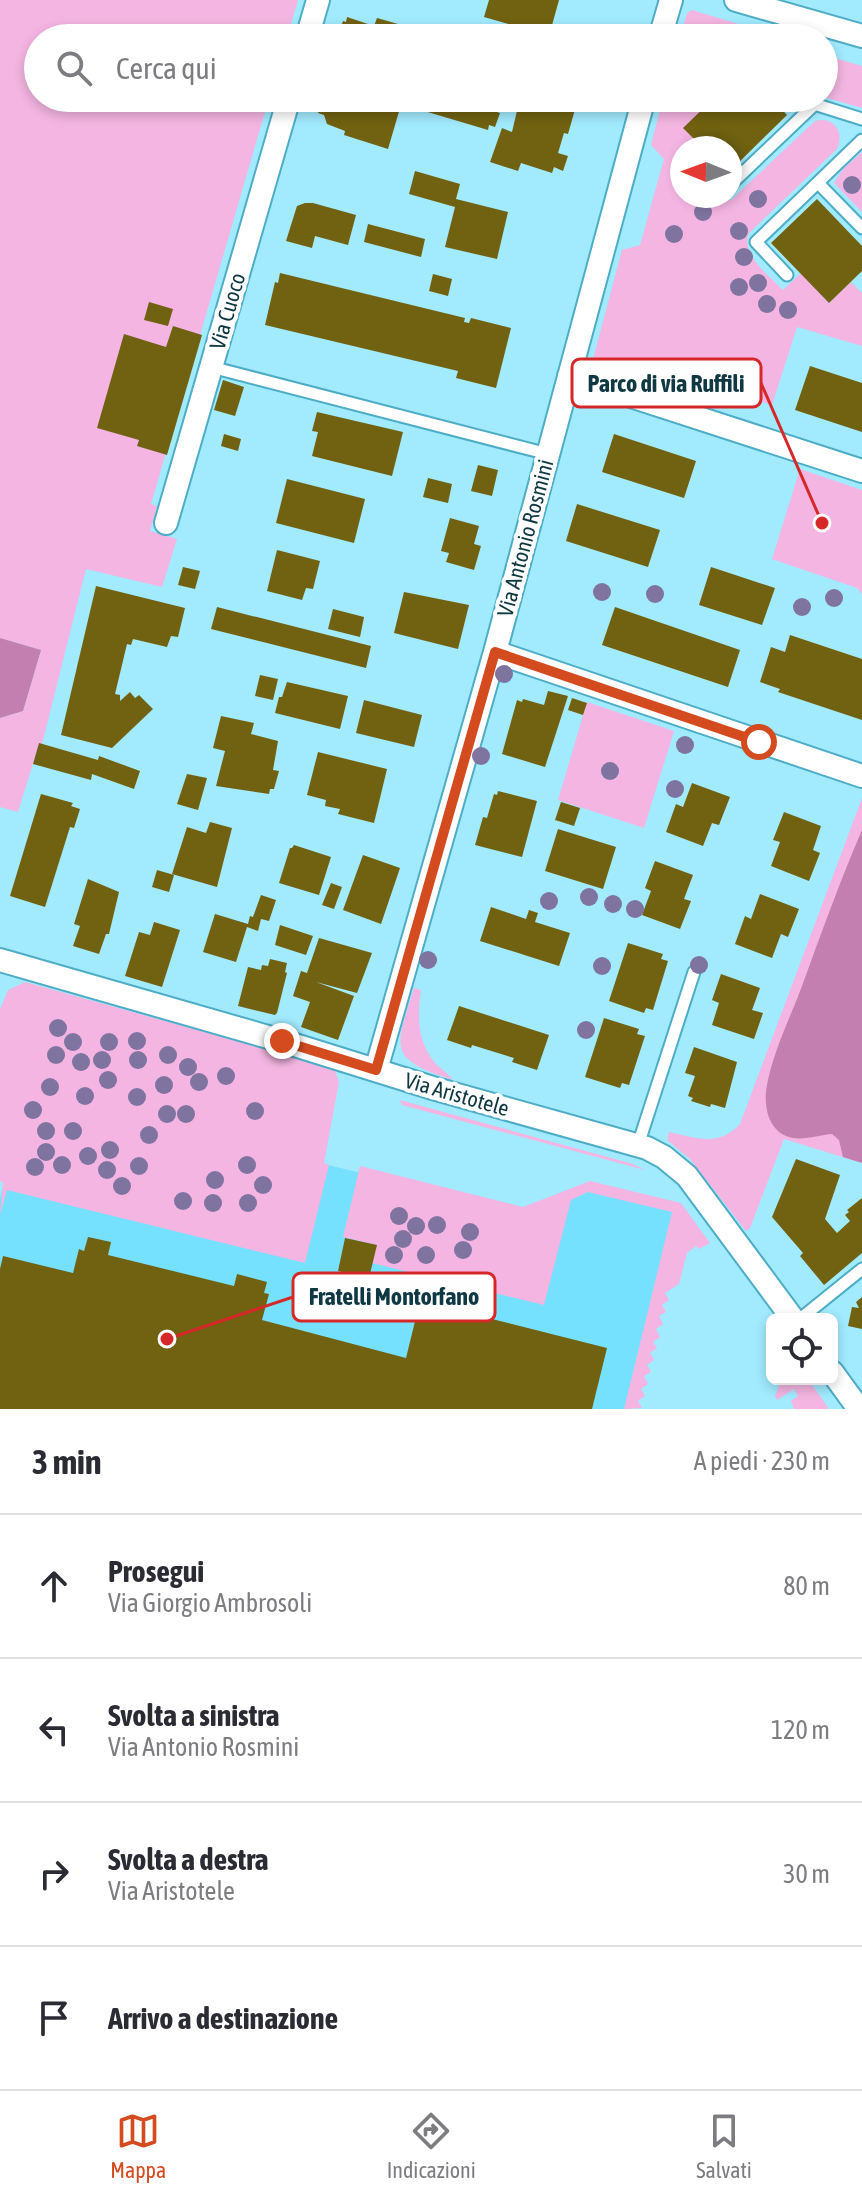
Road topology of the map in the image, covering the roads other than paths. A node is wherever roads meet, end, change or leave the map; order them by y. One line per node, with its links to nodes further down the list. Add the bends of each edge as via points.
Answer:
1 (318, 0): 4 (street)
2 (671, 0): 5 (street)
3 (736, 0): 6 (street)
4 (311, 24)
5 (664, 24)
6 (820, 24)
7 (838, 29): 8 (street)
8 (862, 36)
9 (838, 111): 13 (lane)
10 (285, 112): 19 (street, Via Cuoco)
11 (640, 112): 20 (street, Via Antonio Rosmini)
12 (807, 112): 15 (lane)
13 (862, 119)
14 (862, 140): 16 (lane)
15 (742, 174)
16 (818, 183): 17 (lane); 18 (lane, via 756,242)
17 (862, 228)
18 (787, 275)
19 (211, 367): 21 (lane); 23 (street, Via Cuoco)
20 (569, 376): 21 (street, Via Antonio Rosmini); 22 (street)
21 (548, 454): 24 (street, Via Antonio Rosmini)
22 (862, 471)
23 (166, 523)
24 (495, 652): 25 (street); 28 (street, Via Antonio Rosmini)
25 (862, 776)
26 (0, 960): 28 (street, Via Aristotele)
27 (694, 972): 29 (lane)
28 (376, 1070): 29 (street, Via Aristotele)
29 (638, 1145): 31 (street, Via Aristotele, via 687,1176)
30 (862, 1269): 32 (lane)
31 (789, 1313)
32 (807, 1313)
33 (838, 1380): 34 (street)
34 (859, 1409)

